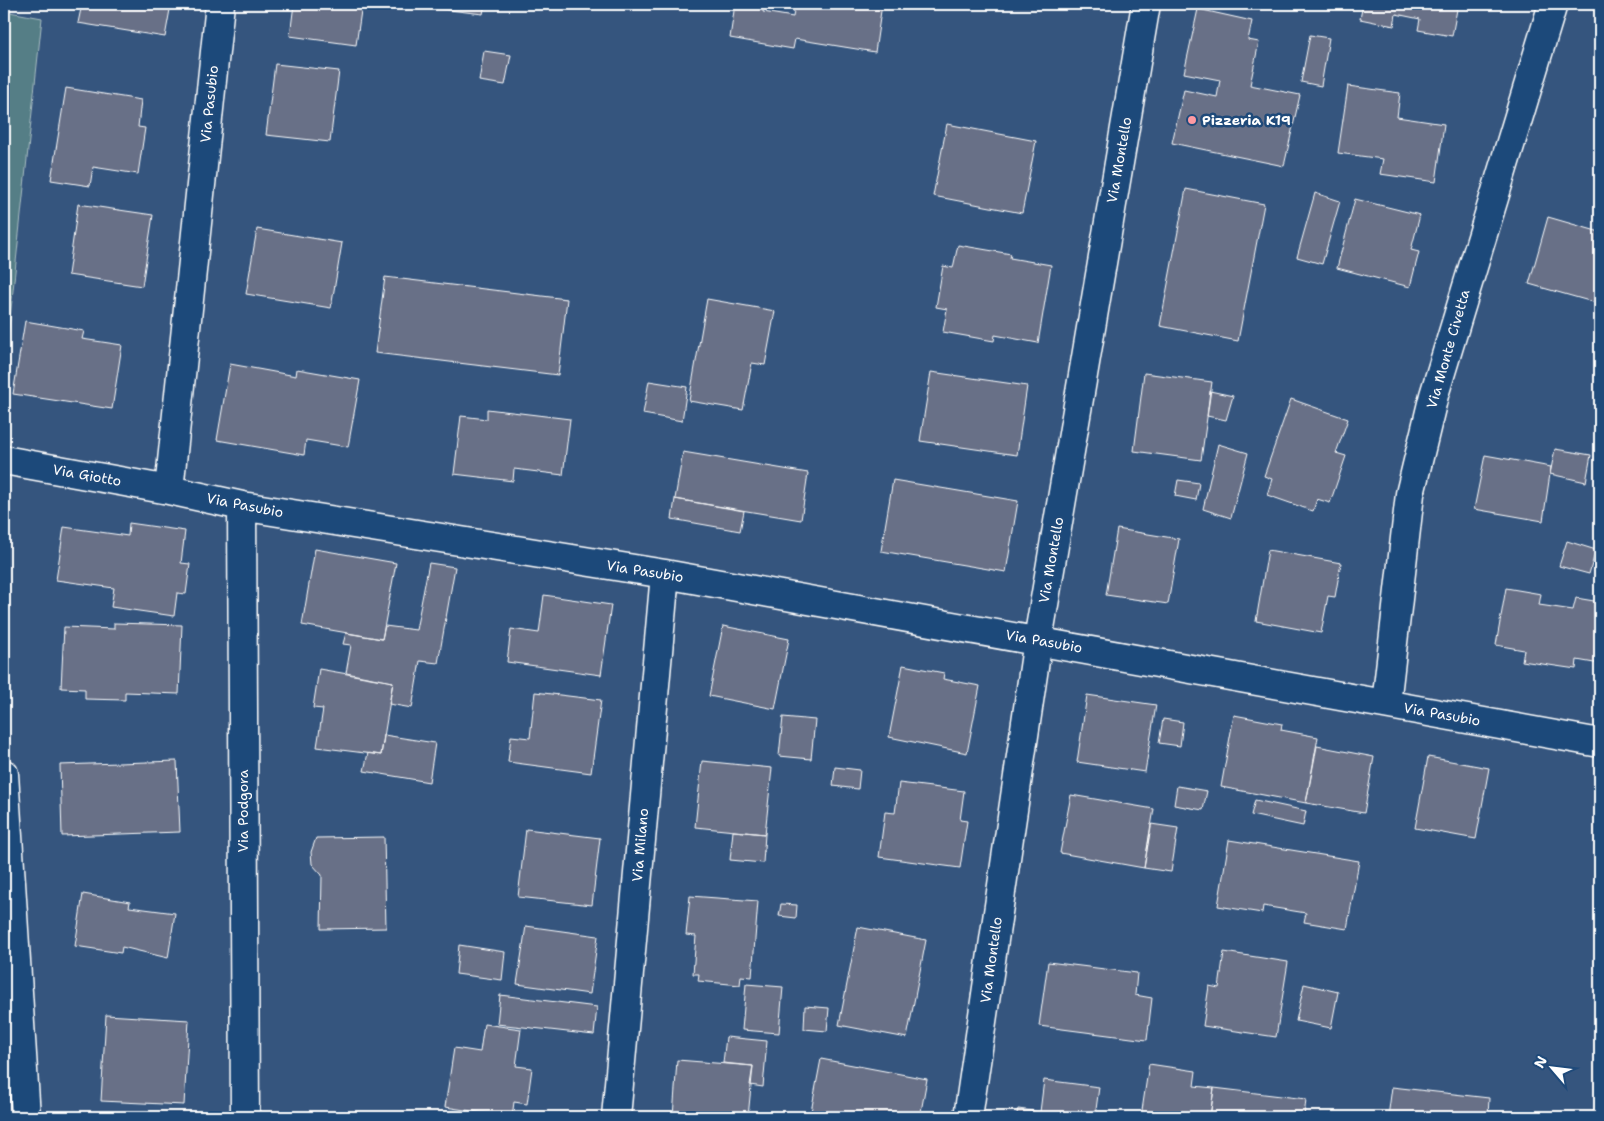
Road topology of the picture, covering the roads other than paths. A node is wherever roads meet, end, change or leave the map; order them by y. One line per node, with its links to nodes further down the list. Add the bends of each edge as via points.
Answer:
1 (220, 4): 5 (street, Via Pasubio)
2 (1146, 4): 8 (street, Via Montello)
3 (1553, 4): 9 (street, Via Monte Civetta, via 1434,395 1414,476)
4 (4, 460): 5 (street, Via Giotto)
5 (169, 490): 6 (street, Via Pasubio)
6 (242, 506): 7 (street, Via Pasubio); 13 (street, Via Podgora)
7 (665, 574): 8 (street, Via Pasubio); 14 (street, Via Milano)
8 (1038, 640): 9 (street, Via Pasubio); 15 (street, Via Montello)
9 (1386, 704): 10 (street, Via Pasubio)
10 (1600, 743)
11 (4, 774): 12 (street)
12 (26, 1117)
13 (244, 1117)
14 (616, 1117)
15 (968, 1117)

